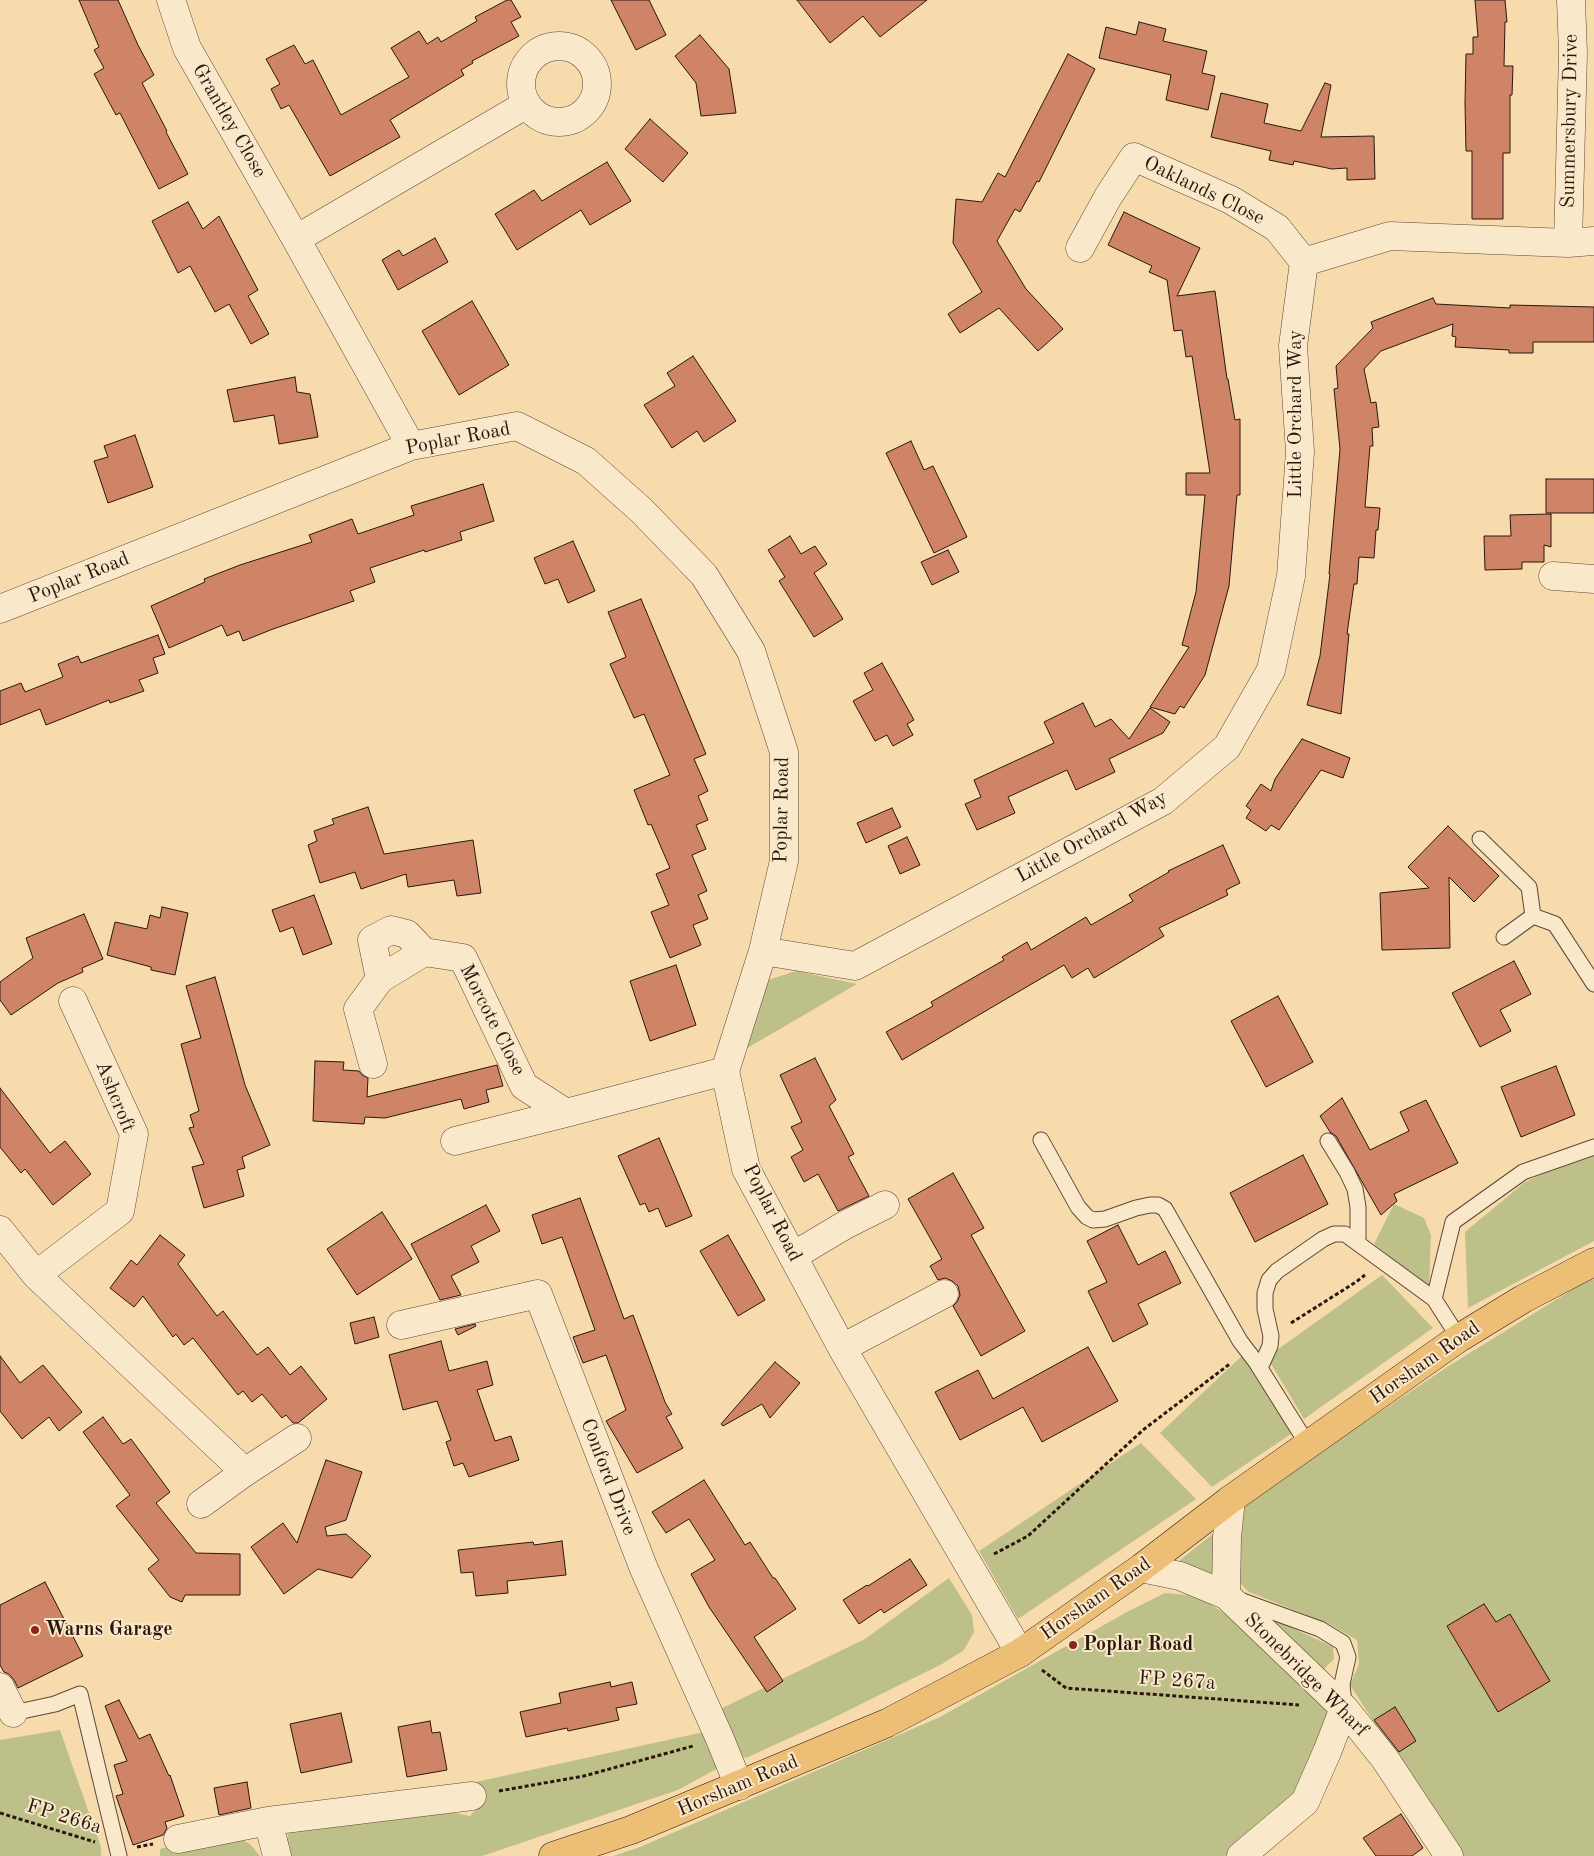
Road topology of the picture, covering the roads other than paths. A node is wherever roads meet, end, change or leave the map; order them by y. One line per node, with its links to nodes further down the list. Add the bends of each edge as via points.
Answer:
1 (171, 0): 4 (street, Grantley Close, via 187,48)
2 (1571, 0): 5 (street, Summersbury Drive)
3 (527, 104): 4 (street)
4 (296, 239): 8 (street, Grantley Close)
5 (1581, 242): 7 (street, Summersbury Drive, via 1390,236)
6 (1080, 248): 7 (street, Oaklands Close, via 1134,157 1231,200 1277,228)
7 (1304, 262): 15 (street, Little Orchard Way, via 1292,346 1300,452 1291,576 1271,670 1227,747 1163,801 855,966)
8 (410, 446): 11 (street, Poplar Road); 15 (street, Poplar Road, via 517,426 586,461 642,511 704,575 751,651 784,752 784,861)
9 (1553, 576): 10 (street)
10 (1594, 579)
11 (0, 609)
12 (1480, 839): 13 (lane, via 1529,887)
13 (1533, 916): 14 (lane); 18 (lane, via 1555,924)
14 (1504, 937)
15 (763, 951): 21 (street, Poplar Road)
16 (424, 952): 17 (street); 17 (street, via 407,934 391,930 372,940); 22 (street, Morcote Close, via 464,958 524,1086)
17 (380, 979): 20 (street, via 358,1009)
18 (1594, 984)
19 (73, 1000): 32 (street, Ashcroft, via 134,1134 120,1211)
20 (373, 1064)
21 (725, 1071): 22 (street); 30 (street, Poplar Road, via 746,1168)
22 (566, 1113): 24 (street)
23 (1041, 1140): 38 (lane, via 1078,1207 1087,1217 1105,1220 1150,1205 1165,1209 1221,1309)
24 (455, 1141)
25 (1328, 1141): 29 (lane, via 1355,1190)
26 (1594, 1147): 34 (lane, via 1524,1172 1453,1222)
27 (885, 1205): 30 (street, via 845,1224)
28 (0, 1230): 32 (street)
29 (1358, 1243): 34 (lane); 38 (lane, via 1345,1234 1334,1234 1277,1271 1269,1280 1265,1310 1270,1346)
30 (793, 1256): 37 (street, Poplar Road)
31 (1594, 1262): 36 (main road, Horsham Road, via 1522,1299)
32 (36, 1275): 41 (street)
33 (944, 1294): 37 (street)
34 (1434, 1299): 36 (lane)
35 (401, 1325): 50 (street, Conford Drive, via 538,1294 644,1569)
36 (1459, 1338): 40 (main road, Horsham Road)
37 (842, 1348): 46 (street, Poplar Road)
38 (1260, 1368): 40 (lane)
39 (297, 1438): 41 (street)
40 (1308, 1445): 42 (main road, Horsham Road)
41 (245, 1472): 43 (street)
42 (1231, 1499): 44 (main road, Horsham Road); 45 (street, Stonebridge Wharf)
43 (201, 1504)
44 (1141, 1568): 45 (street, Stonebridge Wharf, via 1180,1576); 46 (main road, Horsham Road)
45 (1226, 1595): 48 (street, Stonebridge Wharf); 48 (lane, via 1320,1629 1343,1644 1348,1657 1342,1684)
46 (1020, 1653): 50 (main road, Horsham Road, via 887,1723)
47 (0, 1687): 49 (street)
48 (1344, 1708): 57 (street, via 1305,1802); 58 (street, Stonebridge Wharf, via 1385,1759)
49 (13, 1713): 54 (lane, via 55,1704 80,1694)
50 (739, 1786): 56 (main road, Horsham Road, via 631,1830)
51 (472, 1796): 52 (street)
52 (268, 1820): 53 (street); 55 (street)
53 (178, 1839)
54 (119, 1853)
55 (277, 1856)
56 (554, 1856)
57 (1241, 1856)
58 (1449, 1856)

